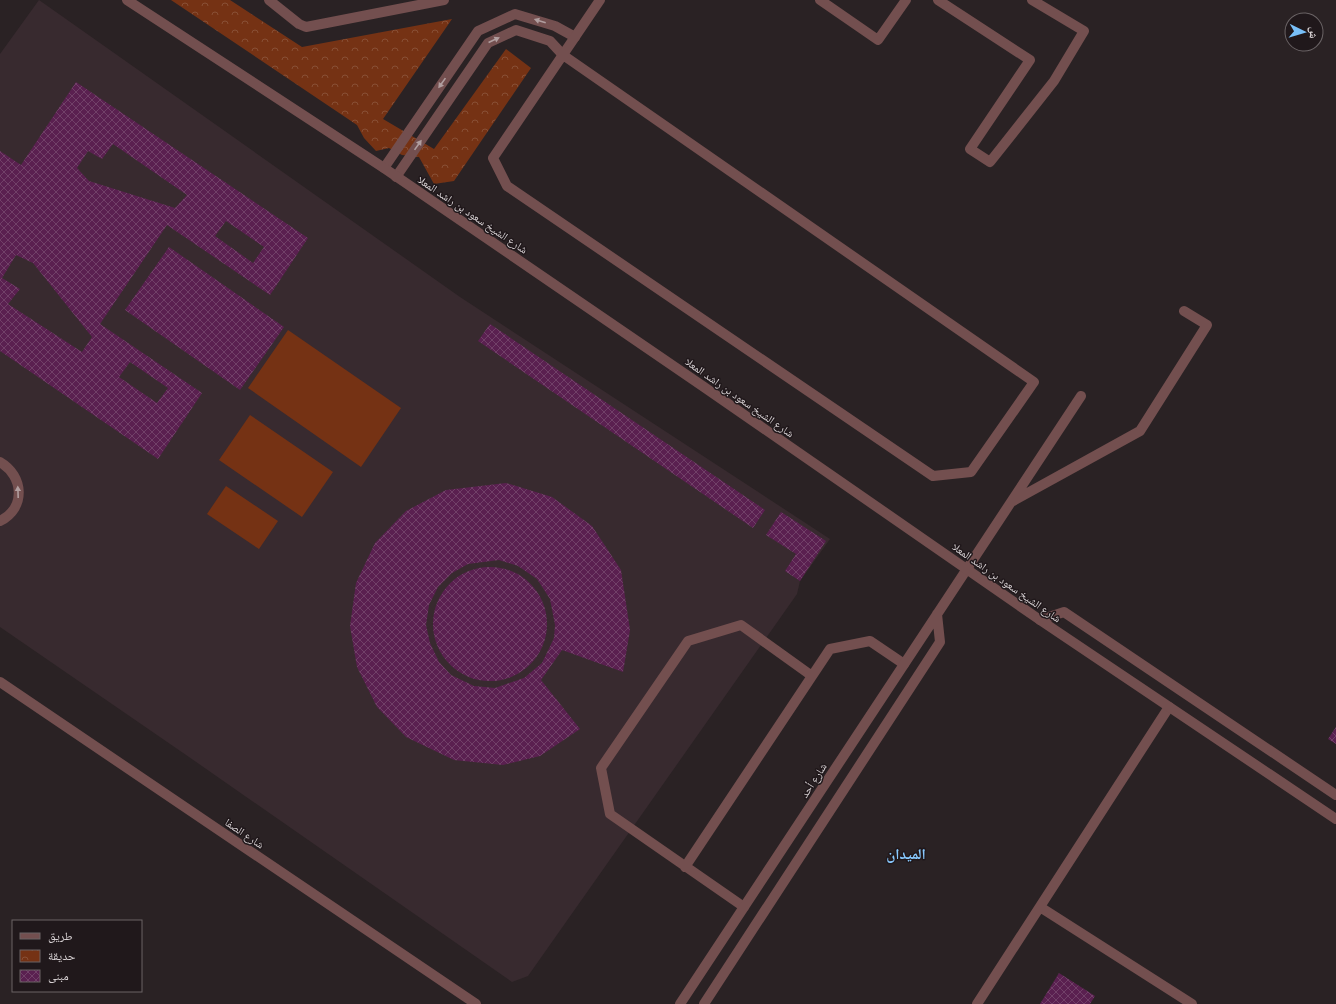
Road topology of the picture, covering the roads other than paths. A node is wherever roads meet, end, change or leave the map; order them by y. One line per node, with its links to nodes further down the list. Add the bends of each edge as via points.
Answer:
1 (127, 0): 11 (street, شارع الشيخ سعود بن راشد المعلا)
2 (269, 0): 3 (street, via 306,27)
3 (444, 0)
4 (600, 0): 9 (street)
5 (820, 0): 6 (street, via 878,40)
6 (906, 0)
7 (938, 0): 8 (street, via 1030,60 970,149 990,162 1054,81 1084,31)
8 (1032, 0)
9 (575, 37): 10 (street); 11 (street, one-way to 11, via 554,26 515,14 478,31)
10 (563, 56): 10 (street, via 1034,382 970,472 933,476 507,186 493,158); 12 (street, one-way to 10, via 488,43 516,30 550,41)
11 (384, 168): 12 (street, شارع الشيخ سعود بن راشد المعلا)
12 (396, 177): 18 (street, شارع الشيخ سعود بن راشد المعلا)
13 (1184, 311): 16 (street, via 1207,325 1140,431)
14 (1081, 396): 16 (street, شارع أحد)
15 (0, 462): 17 (street, one-way to 15, via 14,510 19,487 8,466)
16 (1010, 503): 18 (street, شارع أحد)
17 (0, 521)
18 (967, 568): 19 (street, شارع أحد); 20 (street, شارع الشيخ سعود بن راشد المعلا)
19 (937, 614): 21 (street, شارع أحد); 32 (street, via 940,642)
20 (1040, 620): 24 (street, شارع الشيخ سعود بن راشد المعلا); 25 (street, via 1064,612)
21 (904, 664): 22 (street, via 870,641 830,649); 29 (street, شارع أحد)
22 (812, 676): 27 (street); 27 (street, via 740,625 688,641 601,768 610,814)
23 (0, 682): 30 (street, شارع الصفا)
24 (1169, 707): 26 (street, شارع الشيخ سعود بن راشد المعلا); 28 (street)
25 (1336, 795)
26 (1336, 819)
27 (685, 867): 29 (street)
28 (1040, 906): 33 (street); 34 (street)
29 (744, 907): 31 (street, شارع أحد)
30 (476, 1004)
31 (680, 1004)
32 (704, 1004)
33 (978, 1004)
34 (1192, 1004)

